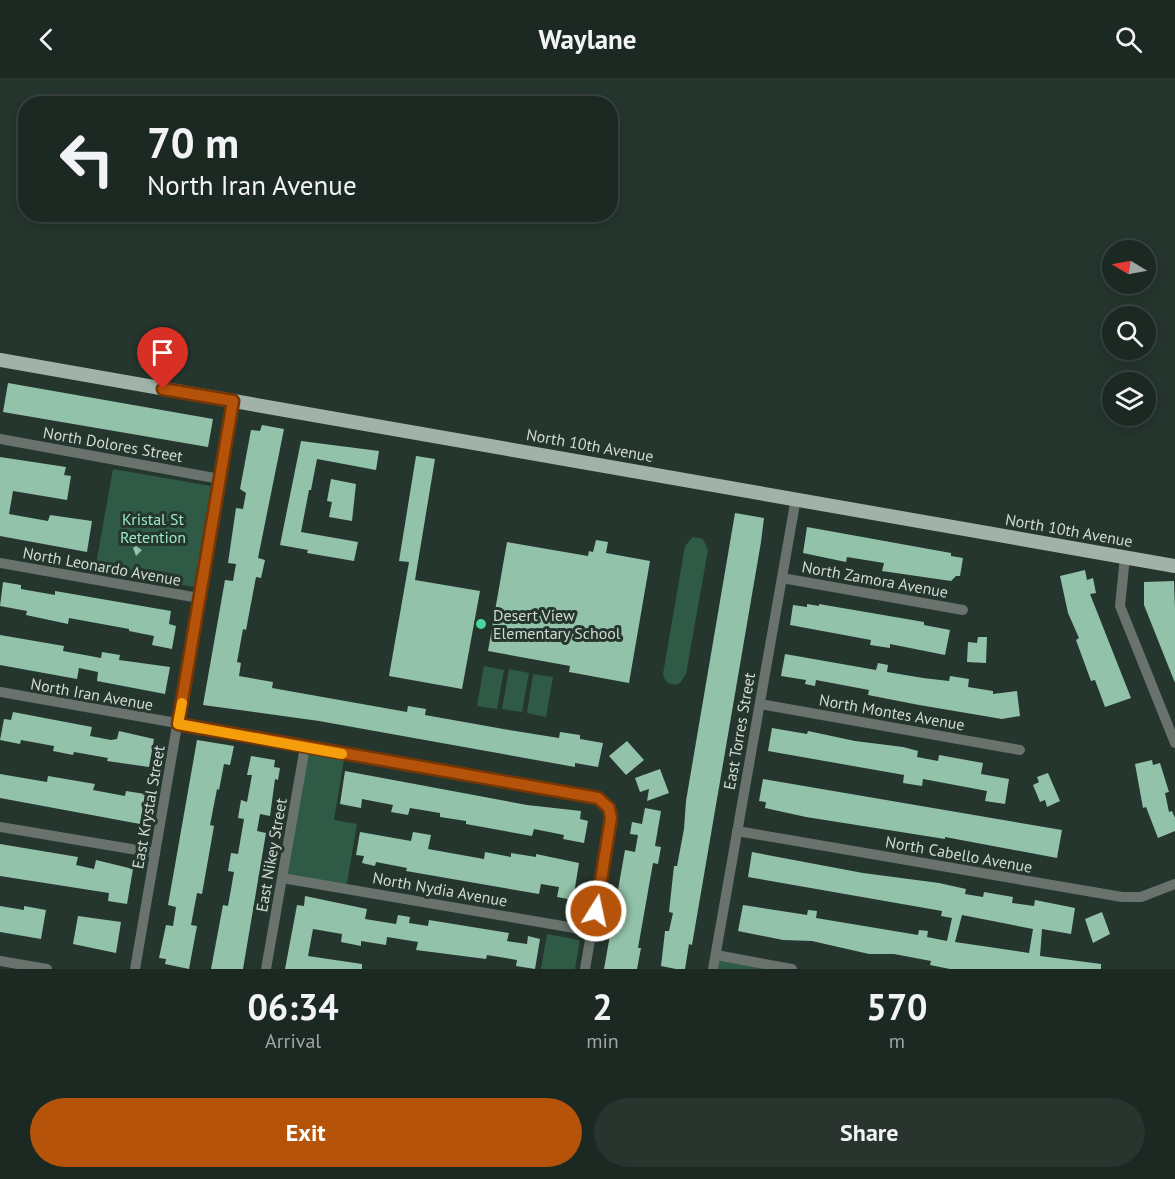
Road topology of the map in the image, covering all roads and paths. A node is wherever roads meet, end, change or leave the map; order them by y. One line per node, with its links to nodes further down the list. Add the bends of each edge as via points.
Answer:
1 (0, 360): 2 (main road, North 10th Avenue)
2 (233, 401): 4 (street, East Krystal Street); 5 (main road, North 10th Avenue)
3 (0, 439): 4 (street, North Dolores Street)
4 (220, 479): 10 (street, East Krystal Street)
5 (796, 498): 6 (main road, North 10th Avenue); 9 (street, East Torres Street)
6 (1125, 557): 8 (main road, North 10th Avenue); 15 (street, via 1120,606)
7 (0, 564): 10 (street, North Leonardo Avenue)
8 (1175, 566)
9 (782, 578): 11 (street, North Zamora Avenue); 13 (street, East Torres Street)
10 (199, 598): 14 (street, East Krystal Street)
11 (963, 610)
12 (0, 692): 14 (street, North Iran Avenue)
13 (760, 704): 17 (street, North Montes Avenue); 19 (street, East Torres Street)
14 (178, 724): 16 (street, North Iran Avenue); 20 (street, East Krystal Street)
15 (1175, 743)
16 (305, 747): 21 (street, East Nikey Street); 23 (street, North Iran Avenue, via 603,800 611,818)
17 (1020, 750)
18 (0, 827): 20 (street)
19 (737, 831): 22 (street, North Cabello Avenue, via 1122,897 1141,897); 24 (street, East Torres Street)
20 (155, 854): 27 (street, East Krystal Street)
21 (282, 878): 23 (street, North Nydia Avenue); 28 (street, East Nikey Street)
22 (1175, 884)
23 (592, 931): 29 (street)
24 (716, 955): 30 (street, East Torres Street); 31 (street)
25 (0, 961): 26 (street)
26 (47, 969)
27 (135, 969)
28 (266, 969)
29 (585, 969)
30 (714, 969)
31 (792, 969)

